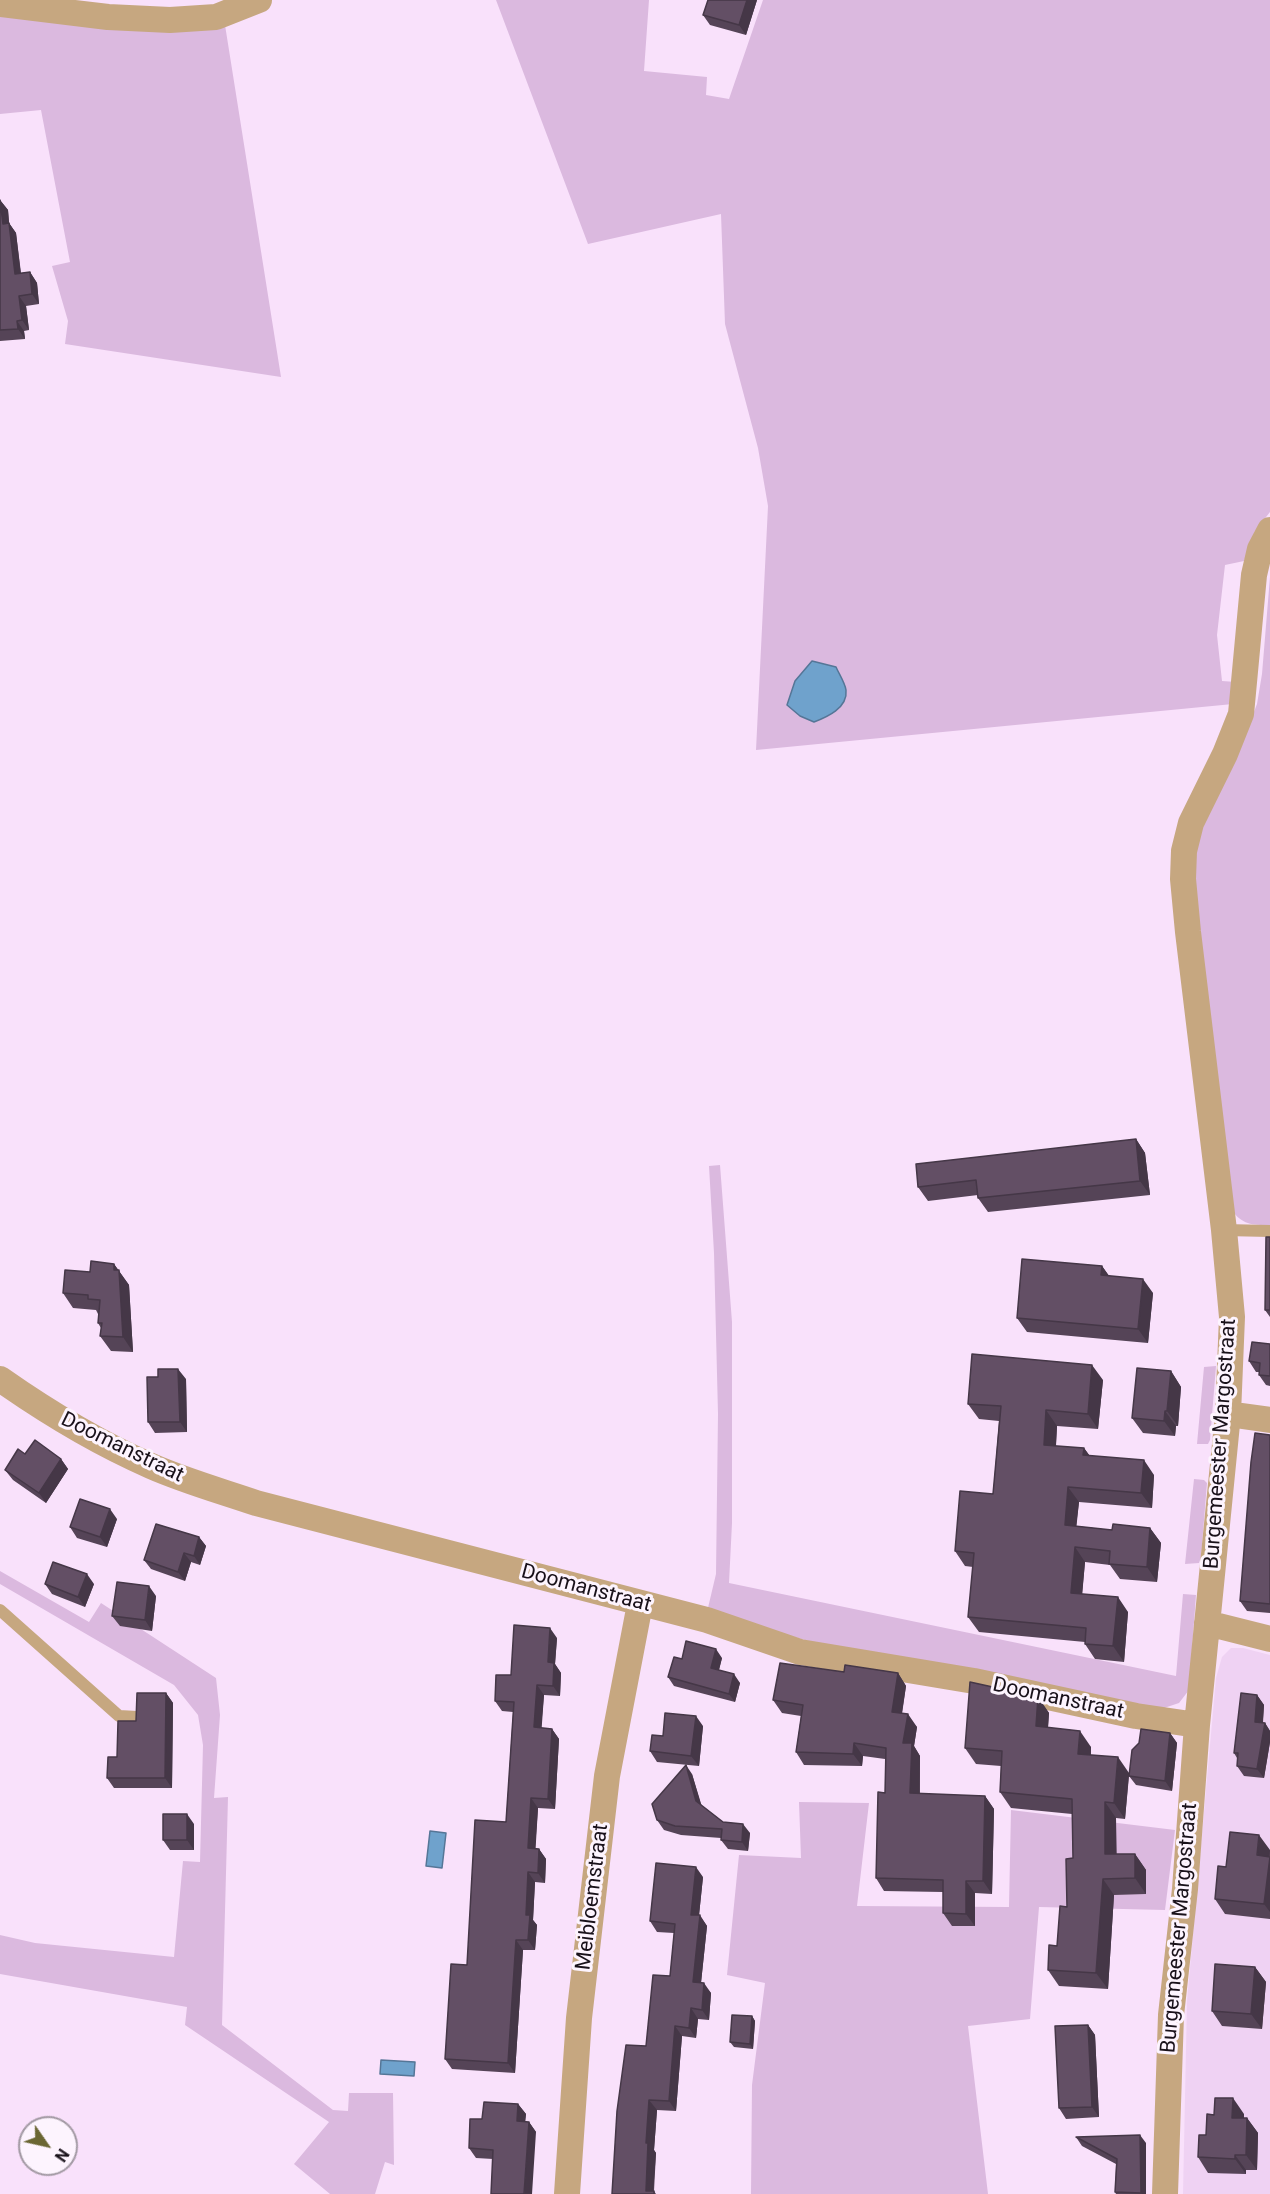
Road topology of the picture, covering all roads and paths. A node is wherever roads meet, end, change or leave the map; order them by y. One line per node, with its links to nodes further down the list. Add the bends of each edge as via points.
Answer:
1 (259, 0): 2 (street, via 216,17 170,20)
2 (0, 4)
3 (1270, 530): 4 (street, Burgemeester Margostraat, via 1260,549 1254,575 1241,714 1226,754 1191,823 1184,851 1188,932)
4 (1224, 1230): 5 (lane); 7 (street, Burgemeester Margostraat, via 1232,1317)
5 (1270, 1231)
6 (0, 1379): 9 (street, Doomanstraat, via 57,1418 151,1466 197,1484 255,1503)
7 (1228, 1414): 8 (street); 11 (street, Burgemeester Margostraat)
8 (1270, 1420)
9 (640, 1604): 14 (street, Doomanstraat, via 706,1620 800,1652); 15 (street, Meibloemstraat, via 607,1776 579,2018)
10 (0, 1611): 13 (lane, via 119,1716)
11 (1207, 1623): 12 (street); 14 (street, Burgemeester Margostraat)
12 (1270, 1639)
13 (137, 1717)
14 (1197, 1725): 16 (street, Burgemeester Margostraat, via 1171,2015)
15 (567, 2194)
16 (1165, 2194)

